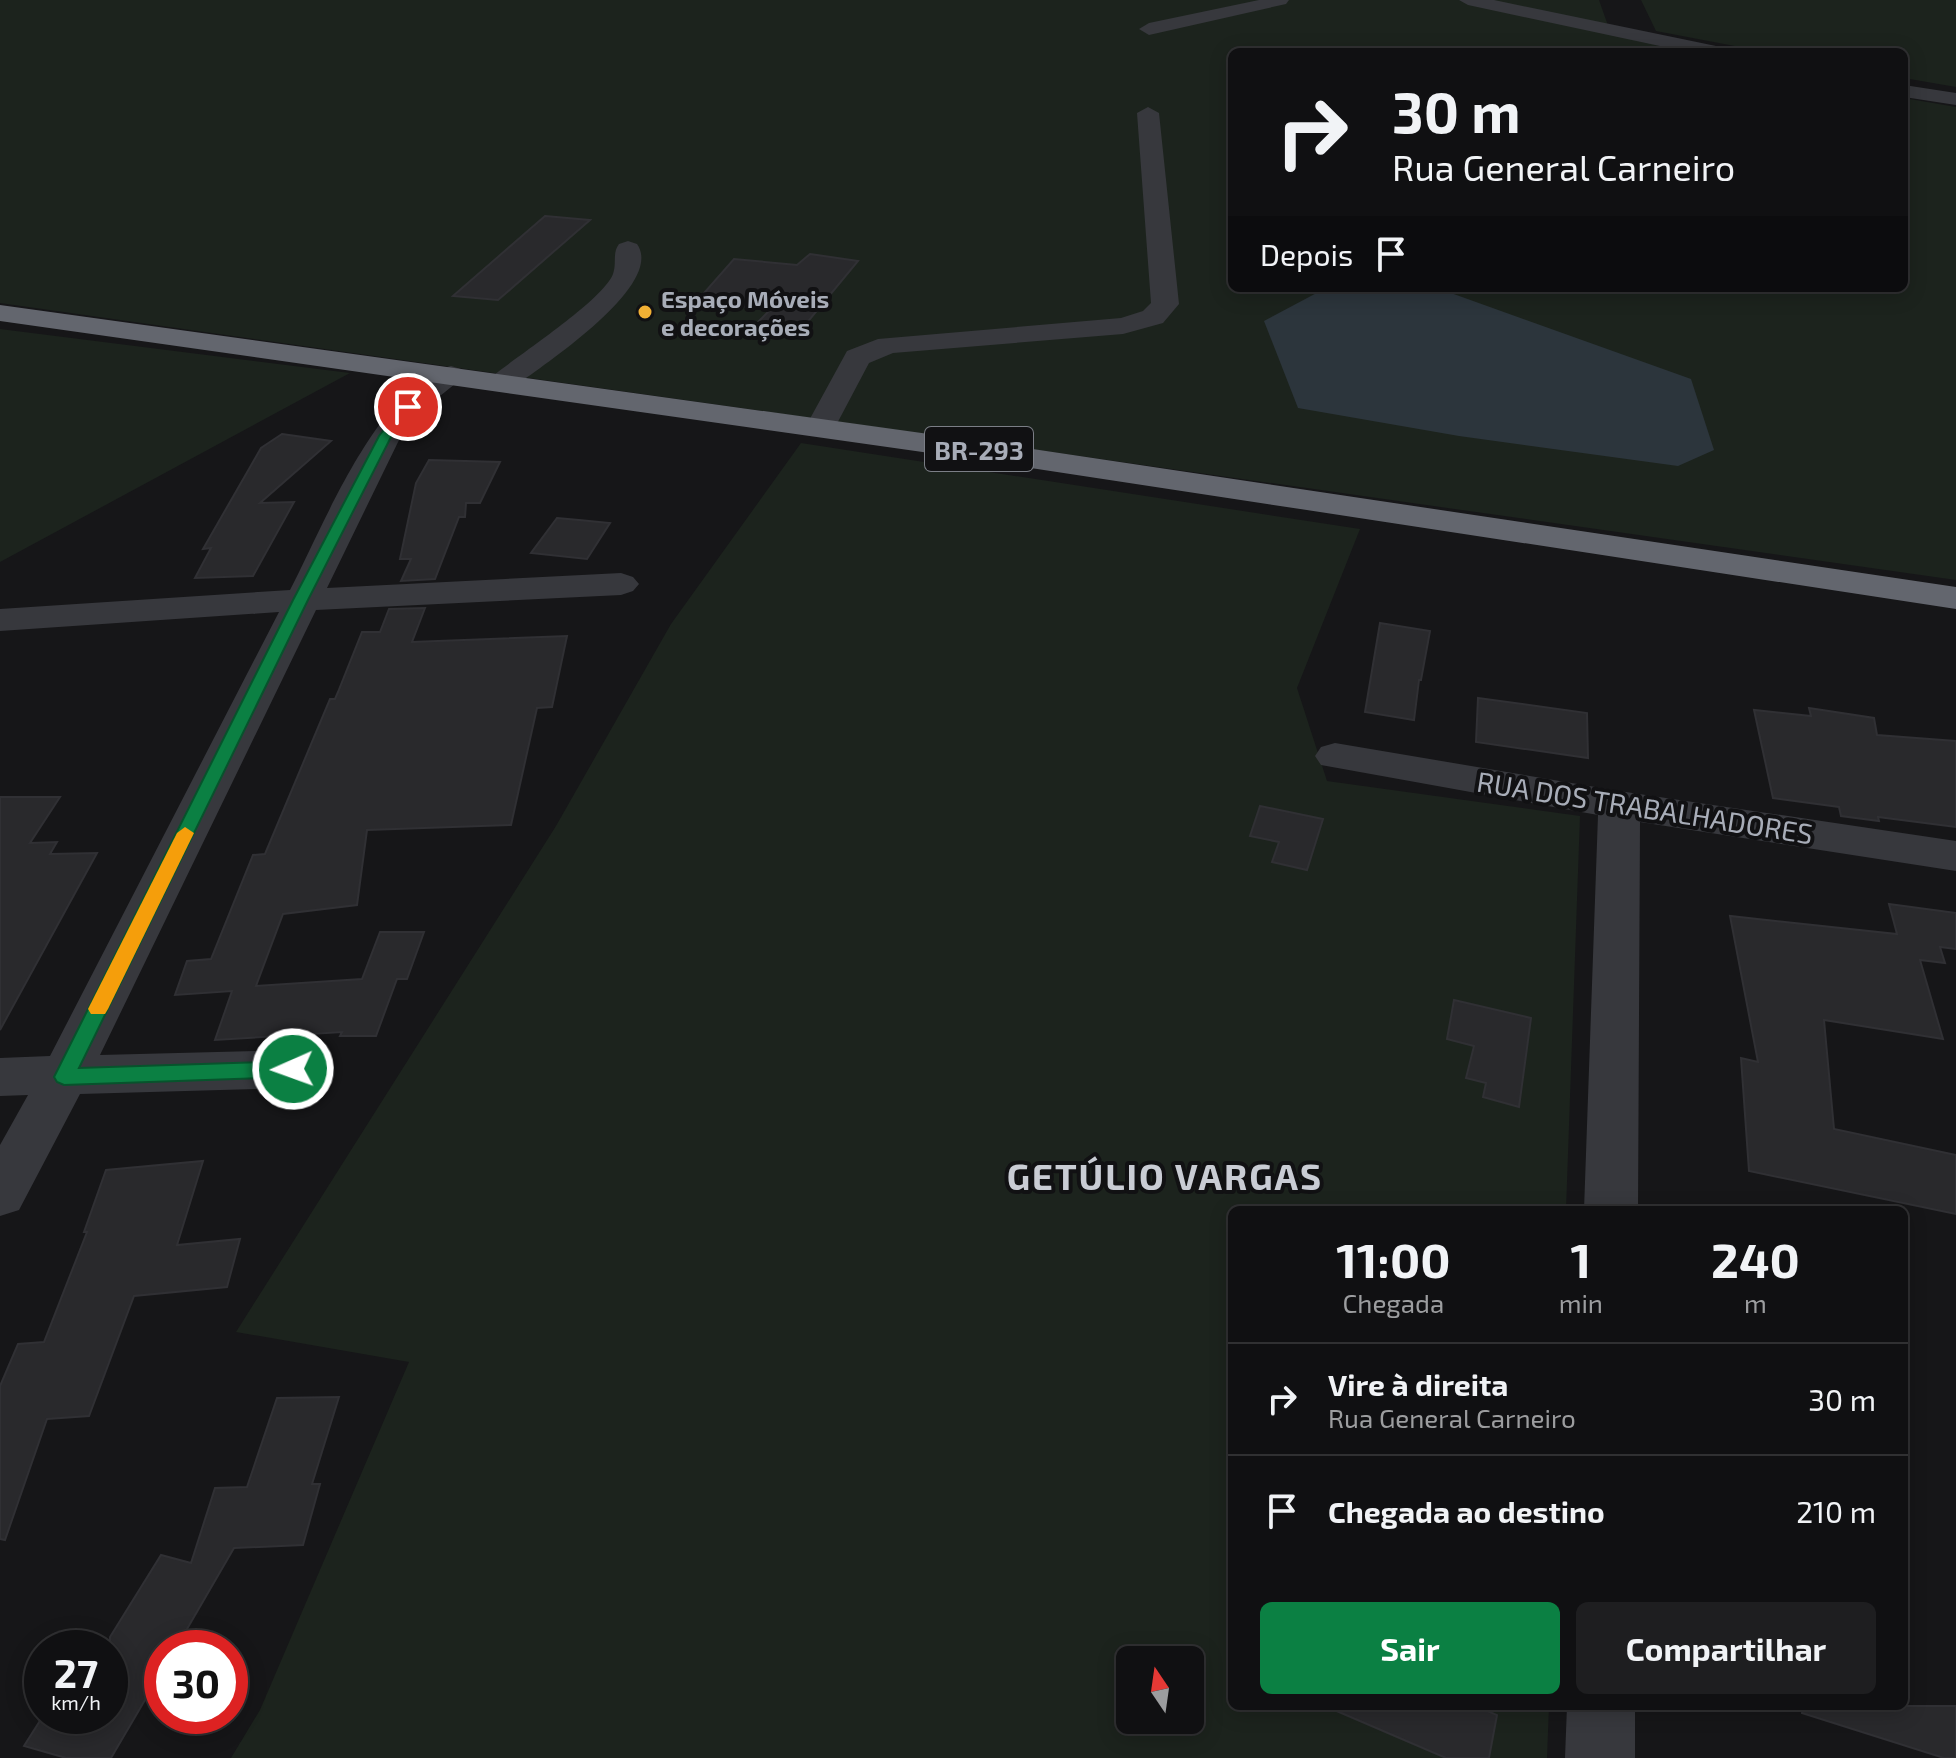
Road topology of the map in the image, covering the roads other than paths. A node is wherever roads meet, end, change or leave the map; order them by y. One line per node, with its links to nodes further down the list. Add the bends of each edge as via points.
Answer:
1 (1280, 0): 4 (street)
2 (1468, 0): 5 (street)
3 (1611, 9): 5 (street)
4 (1149, 29)
5 (1629, 34): 6 (street)
6 (1697, 48)
7 (1908, 92): 8 (street)
8 (1956, 99)
9 (1148, 113): 14 (street, via 1165,304 1153,317 1123,326 888,345 857,357)
10 (628, 249): 13 (street, via 626,276 599,307)
11 (0, 313): 12 (highway, BR-293)
12 (451, 375): 13 (highway, BR-293); 17 (street, via 408,407 385,436)
13 (504, 381): 14 (highway, BR-293)
14 (821, 426): 16 (highway, BR-293)
15 (621, 584): 17 (street)
16 (1956, 598)
17 (301, 600): 18 (street); 24 (street)
18 (0, 620)
19 (1335, 756): 20 (street, RUA DOS TRABALHADORES)
20 (1619, 805): 21 (street, RUA DOS TRABALHADORES); 26 (street)
21 (1956, 856)
22 (293, 1069): 24 (street)
23 (0, 1077): 24 (street)
24 (64, 1077): 25 (street)
25 (0, 1194)
26 (1611, 1206)
27 (1601, 1710): 28 (street)
28 (1600, 1758)

